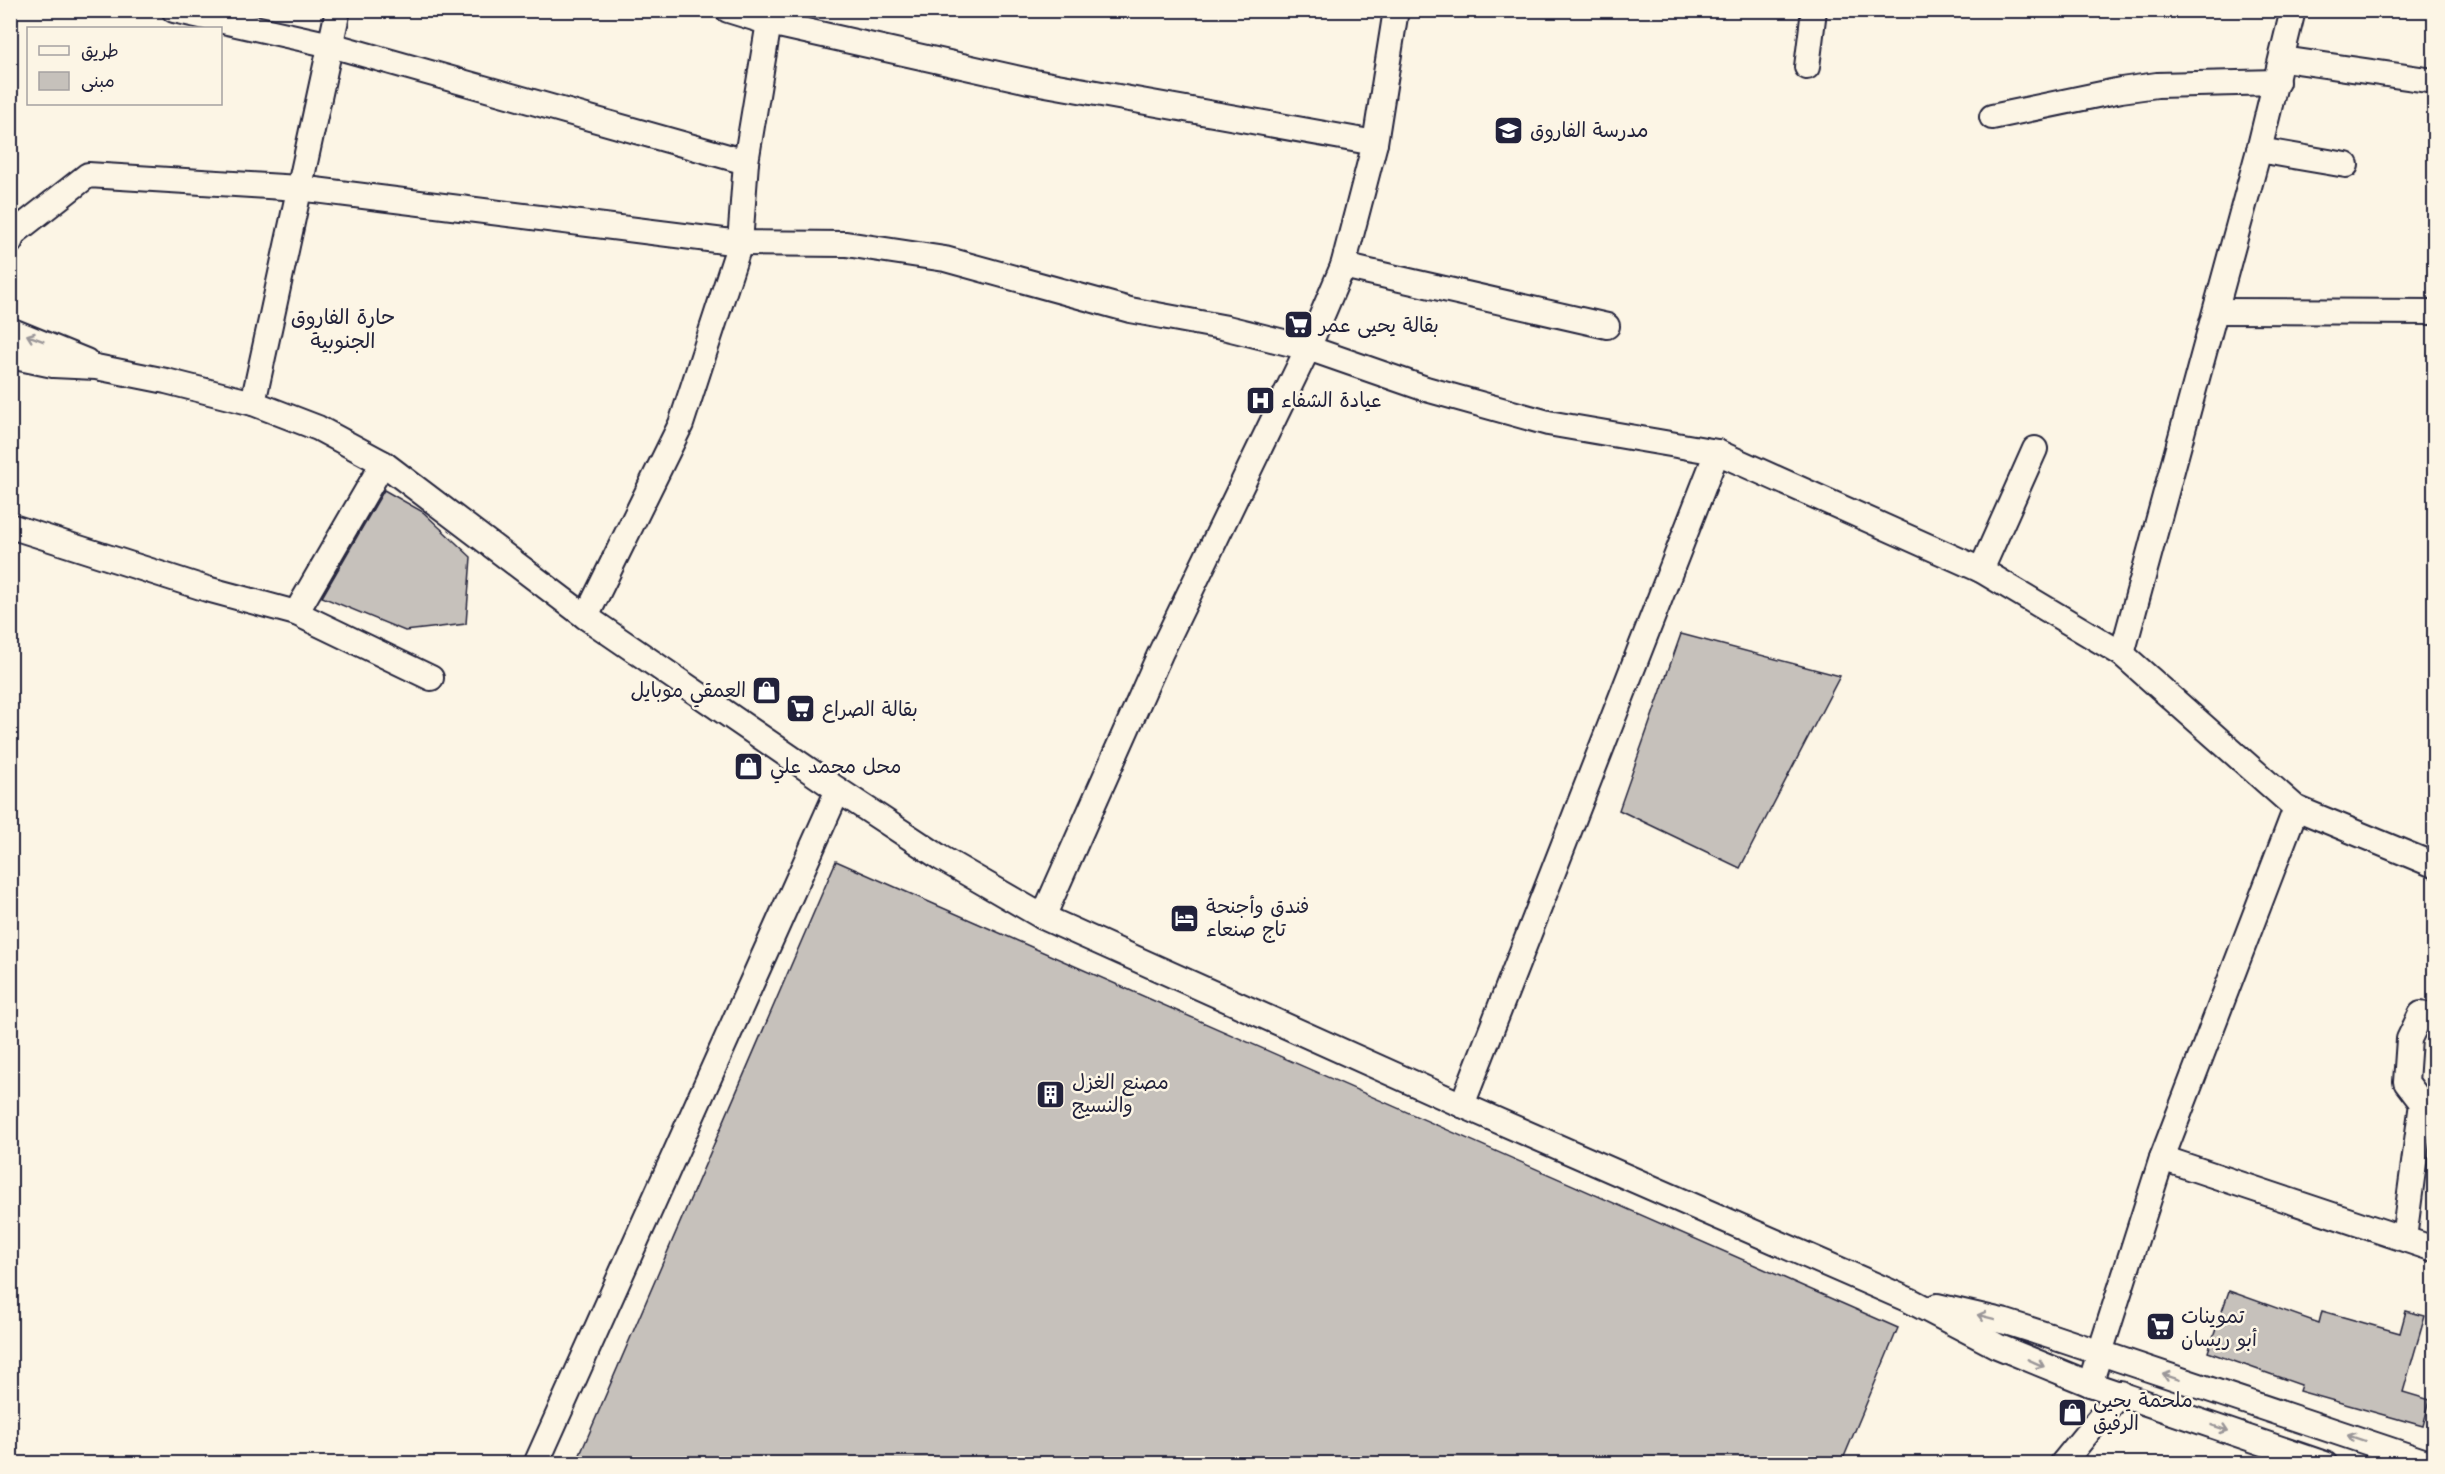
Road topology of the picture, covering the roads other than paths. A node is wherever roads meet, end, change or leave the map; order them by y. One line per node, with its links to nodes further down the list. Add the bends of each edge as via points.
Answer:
1 (174, 10): 8 (street)
2 (338, 10): 8 (street)
3 (728, 10): 7 (street)
4 (1396, 10): 13 (street)
5 (1814, 10): 9 (street)
6 (2293, 10): 10 (street)
7 (770, 17): 13 (street, via 1029,81); 15 (street)
8 (331, 45): 15 (street); 17 (street)
9 (1807, 67)
10 (2280, 71): 11 (street); 12 (street, via 2121,90); 14 (street)
11 (2434, 81)
12 (1992, 117)
13 (1375, 143): 20 (street)
14 (2259, 150): 16 (street); 21 (street)
15 (746, 162): 19 (street)
16 (2346, 165)
17 (298, 188): 18 (street, via 88,175 14,233); 19 (street); 28 (street)
18 (10, 242)
19 (740, 243): 25 (street, via 846,244 945,259 1130,310); 35 (street, via 681,424)
20 (1343, 266): 23 (street); 25 (street)
21 (2216, 311): 22 (street); 36 (street)
22 (2434, 312)
23 (1607, 326)
24 (10, 330): 27 (street, one-way to 24)
25 (1308, 348): 30 (street, via 1426,389 1548,423); 41 (street, via 1160,654)
26 (10, 356): 27 (street, via 53,365)
27 (96, 367): 28 (street)
28 (253, 403): 31 (street, via 318,428)
29 (2035, 449): 33 (street)
30 (1718, 452): 33 (street); 44 (street)
31 (383, 463): 34 (street); 35 (street)
32 (10, 526): 34 (street)
33 (1981, 570): 36 (street)
34 (296, 613): 37 (street)
35 (586, 618): 38 (street)
36 (2122, 654): 39 (street)
37 (431, 678)
38 (838, 790): 41 (street, via 941,858); 52 (street)
39 (2296, 808): 40 (street); 45 (street)
40 (2434, 865)
41 (1043, 917): 44 (street)
42 (2434, 1016): 43 (street, via 2421,1014 2409,1039 2406,1082)
43 (2428, 1104): 46 (street)
44 (1462, 1105): 48 (street)
45 (2162, 1158): 46 (street); 49 (street)
46 (2404, 1238): 47 (street)
47 (2434, 1249)
48 (1909, 1300): 49 (street, one-way to 48, via 2006,1322); 50 (street, one-way to 50, via 1997,1346)
49 (2100, 1354): 50 (street); 55 (street, one-way to 49)
50 (2090, 1384): 51 (street)
51 (2120, 1394): 53 (street); 54 (street, one-way to 54)
52 (536, 1464)
53 (2062, 1464)
54 (2325, 1464)
55 (2432, 1464)

